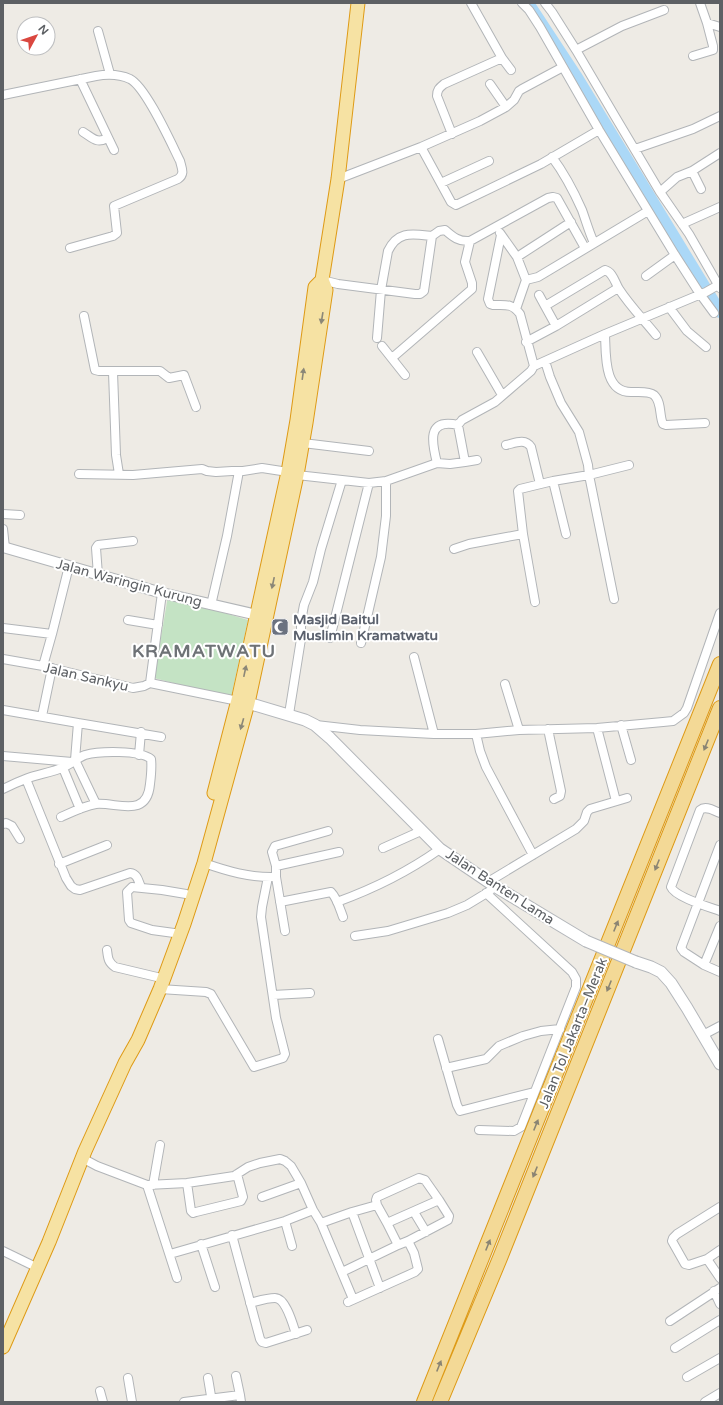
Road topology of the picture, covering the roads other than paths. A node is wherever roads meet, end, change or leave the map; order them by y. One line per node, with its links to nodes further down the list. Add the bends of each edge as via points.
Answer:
1 (358, 3): 32 (highway)
2 (471, 3): 12 (street)
3 (522, 3): 13 (street)
4 (545, 3): 10 (street)
5 (700, 3): 7 (street)
6 (664, 10): 10 (street, via 622,26)
7 (707, 23): 8 (street); 11 (street, via 713,50)
8 (720, 27)
9 (98, 31): 15 (street)
10 (576, 50): 26 (street)
11 (693, 56)
12 (502, 58): 14 (street); 23 (street, via 439,88 437,96)
13 (563, 67): 19 (street, via 519,91); 21 (street)
14 (511, 70)
15 (110, 74): 16 (street); 45 (street, via 131,80 145,94 180,161 182,176 114,206 117,233 113,236)
16 (80, 79): 18 (street); 24 (street)
17 (490, 84): 19 (street)
18 (3, 95)
19 (506, 107): 23 (street)
20 (720, 116): 26 (street, via 693,129)
21 (599, 130): 29 (street); 37 (street)
22 (82, 132): 24 (street, via 98,141)
23 (452, 134): 25 (street)
24 (108, 138): 27 (street)
25 (421, 147): 32 (street); 33 (street)
26 (635, 149): 35 (street)
27 (114, 150)
28 (720, 153): 31 (street)
29 (552, 158): 33 (street, via 458,204 451,202); 44 (street, via 568,182)
30 (489, 161): 33 (street)
31 (692, 171): 34 (street); 35 (street, via 677,177)
32 (338, 179): 50 (highway)
33 (441, 183)
34 (701, 189)
35 (660, 192): 39 (street)
36 (720, 207): 39 (street)
37 (648, 211): 44 (street); 47 (street)
38 (571, 222): 40 (street, via 557,198 553,196); 46 (street); 48 (street)
39 (682, 224): 52 (street)
40 (497, 227): 41 (street); 43 (street)
41 (501, 235): 48 (street); 59 (street, via 488,299 493,305)
42 (432, 236): 43 (street, via 445,230 456,239); 54 (street, via 403,235 390,246); 54 (street, via 424,291 420,294)
43 (470, 241): 71 (street, via 465,262 472,289)
44 (594, 243): 46 (street)
45 (70, 248)
46 (585, 248): 51 (street, via 538,277)
47 (675, 255): 49 (street); 55 (street)
48 (517, 257): 51 (street)
49 (646, 276)
50 (322, 280): 54 (street); 80 (highway, one-way to 80, via 326,290); 90 (highway, one-way to 50, via 314,287)
51 (526, 280): 59 (street)
52 (718, 286): 55 (street)
53 (618, 288): 57 (street, via 610,273 603,270); 62 (street); 63 (street)
54 (381, 290): 66 (street)
55 (703, 293): 58 (street); 60 (street)
56 (540, 295): 57 (street)
57 (545, 306): 63 (street)
58 (669, 307): 62 (street); 69 (street, via 687,331)
59 (516, 308): 67 (street, via 520,314)
60 (714, 313)
61 (84, 316): 74 (street, via 95,370)
62 (643, 318): 64 (street); 65 (street)
63 (556, 326): 67 (street)
64 (604, 334): 72 (street); 78 (street, via 608,375 617,388 627,393 655,395 663,424)
65 (656, 336)
66 (377, 338)
67 (526, 342): 73 (street)
68 (382, 346): 71 (street)
69 (706, 347)
70 (477, 352): 76 (street)
71 (392, 358): 75 (street)
72 (544, 361): 73 (street); 91 (street, via 561,403 579,432)
73 (534, 366): 76 (street)
74 (113, 372): 77 (street, via 160,371 169,378 184,375); 89 (street)
75 (405, 375)
76 (502, 395): 79 (street)
77 (196, 406)
78 (705, 423)
79 (458, 425): 84 (street); 85 (street, via 449,424 433,432)
80 (303, 443): 82 (street); 90 (highway)
81 (506, 445): 96 (street, via 528,443)
82 (369, 451)
83 (477, 460): 84 (street)
84 (465, 462): 85 (street)
85 (437, 464): 94 (street)
86 (629, 465): 91 (street)
87 (239, 471): 89 (street, via 210,472 202,469); 90 (street, via 262,468); 110 (street)
88 (79, 474): 89 (street)
89 (119, 474)
90 (292, 474): 92 (street); 112 (highway); 126 (highway, one-way to 126)
91 (589, 475): 93 (street); 108 (street)
92 (342, 480): 95 (street); 129 (street, via 304,605)
93 (553, 481): 96 (street); 101 (street)
94 (386, 482): 95 (street); 118 (street, via 386,516 381,557)
95 (369, 483): 117 (street)
96 (540, 484): 100 (street, via 518,491)
97 (3, 514): 98 (street)
98 (20, 515)
99 (3, 529): 103 (street)
100 (523, 534): 104 (street); 109 (street)
101 (566, 534)
102 (133, 541): 106 (street, via 98,545)
103 (4, 548): 105 (street, Jalan Waringin Kurung)
104 (454, 549)
105 (70, 566): 106 (street, Jalan Waringin Kurung); 116 (street)
106 (98, 575): 107 (street, Jalan Waringin Kurung)
107 (162, 593): 110 (street, Jalan Waringin Kurung); 114 (street)
108 (614, 599)
109 (535, 602)
110 (211, 605): 112 (street, Jalan Waringin Kurung)
111 (720, 613): 133 (street, via 684,713 673,721)
112 (256, 615): 126 (highway, one-way to 112)
113 (128, 620): 114 (street)
114 (158, 626): 124 (street)
115 (3, 628): 116 (street)
116 (52, 634): 122 (street)
117 (330, 638)
118 (361, 643)
119 (414, 657): 138 (street)
120 (3, 659): 122 (street, Jalan Sankyu)
121 (720, 664): 249 (highway, Jalan Tol Jakarta–Merak, one-way to 121)
122 (43, 666): 123 (street, Jalan Sankyu)
123 (52, 668): 124 (street, Jalan Sankyu, via 133,688); 130 (street)
124 (150, 683): 126 (street, Jalan Sankyu)
125 (505, 684): 136 (street)
126 (243, 702): 129 (main road, Jalan Banten Lama); 165 (highway, one-way to 165); 171 (highway)
127 (720, 708): 250 (highway, Jalan Tol Jakarta–Merak, one-way to 250)
128 (3, 710): 130 (street)
129 (290, 714): 132 (main road, Jalan Banten Lama)
130 (42, 716): 131 (street)
131 (78, 723): 137 (street); 144 (street)
132 (315, 725): 138 (street); 157 (main road, Jalan Banten Lama)
133 (621, 725): 134 (street); 143 (street)
134 (597, 728): 135 (street); 150 (street)
135 (548, 729): 136 (street); 149 (street, via 561,791 560,796)
136 (519, 730): 139 (street)
137 (141, 732): 140 (street); 141 (street)
138 (434, 734): 139 (street)
139 (476, 734): 164 (street, via 486,767)
140 (162, 736)
141 (139, 755): 144 (street, via 105,751 84,755); 151 (street, via 150,758 152,763 146,799 141,804 121,807)
142 (3, 756): 144 (street)
143 (630, 760)
144 (74, 761): 145 (street); 151 (street)
145 (63, 768): 146 (street); 152 (street)
146 (26, 779): 147 (street); 166 (street)
147 (3, 789)
148 (627, 798): 150 (street)
149 (554, 799)
150 (616, 801): 164 (street, via 590,809 576,829)
151 (96, 804): 152 (street)
152 (80, 809): 154 (street)
153 (720, 813): 174 (street, via 707,808 700,810 671,887 675,892)
154 (61, 817)
155 (3, 824): 158 (street, via 12,826)
156 (328, 831): 167 (street, via 275,846 272,852)
157 (421, 831): 161 (street); 162 (main road, Jalan Banten Lama)
158 (20, 839)
159 (108, 845): 166 (street)
160 (720, 845): 174 (street)
161 (383, 848)
162 (440, 849): 170 (main road, Jalan Banten Lama); 173 (street, via 419,864 365,892)
163 (339, 852): 167 (street)
164 (533, 855): 170 (street)
165 (204, 863): 168 (street, via 247,876); 184 (highway, via 184,924)
166 (60, 864): 169 (street, via 68,882 75,889 80,890 130,873 137,876)
167 (276, 866): 168 (street)
168 (272, 877): 172 (street); 186 (street, via 261,917)
169 (141, 887): 171 (street); 179 (street, via 132,887 127,892 130,923)
170 (490, 887): 180 (street, via 467,905 448,912 388,931); 188 (street, via 576,979 576,987); 189 (main road, Jalan Banten Lama, bridge, via 586,941 661,972 671,983)
171 (186, 894): 179 (highway)
172 (280, 902): 173 (street, via 329,891 333,893); 178 (street)
173 (337, 902): 176 (street)
174 (697, 903): 175 (street); 182 (street, via 681,949)
175 (720, 911)
176 (343, 917)
177 (720, 926): 182 (street)
178 (285, 931)
179 (174, 934): 184 (highway)
180 (355, 936)
181 (107, 950): 184 (street, via 108,958 115,967)
182 (704, 965): 183 (street)
183 (720, 972)
184 (159, 983): 186 (street, via 211,994 254,1067 283,1058 285,1055); 196 (highway, via 127,1044 125,1063)
185 (310, 993): 186 (street)
186 (273, 995)
187 (720, 1025): 189 (street)
188 (560, 1029): 192 (street, via 523,1036 499,1046 486,1059); 193 (street)
189 (703, 1035): 191 (main road, Jalan Banten Lama)
190 (438, 1039): 192 (street)
191 (720, 1064)
192 (446, 1068): 193 (street, via 460,1111)
193 (534, 1092): 194 (street, via 517,1130)
194 (479, 1130)
195 (160, 1145): 200 (street)
196 (82, 1158): 200 (street); 222 (highway)
197 (237, 1174): 198 (street); 198 (street, via 243,1196 241,1201 196,1212 191,1211); 199 (street, via 248,1167 280,1159 291,1166)
198 (187, 1183): 200 (street)
199 (301, 1183): 201 (street); 205 (street)
200 (150, 1185): 219 (street)
201 (262, 1196)
202 (439, 1200): 203 (street, via 425,1180 419,1178 377,1197); 207 (street); 211 (street, via 450,1216 448,1220)
203 (378, 1205): 206 (street); 210 (street)
204 (720, 1207): 221 (street, via 676,1234 672,1240 685,1264 691,1265)
205 (313, 1210): 208 (street); 209 (street)
206 (352, 1212): 209 (street); 220 (street)
207 (414, 1212): 210 (street); 211 (street)
208 (285, 1221): 212 (street); 216 (street)
209 (321, 1222): 223 (street)
210 (387, 1223): 215 (street)
211 (426, 1232): 213 (street)
212 (232, 1235): 214 (street); 229 (street)
213 (408, 1241): 215 (street); 227 (street, via 418,1270)
214 (201, 1244): 219 (street); 226 (street)
215 (398, 1244): 220 (street)
216 (292, 1246)
217 (3, 1250): 222 (street)
218 (720, 1250): 221 (street)
219 (170, 1254): 224 (street)
220 (370, 1259): 223 (street); 227 (street)
221 (707, 1259): 225 (street)
222 (38, 1268): 235 (highway)
223 (342, 1272): 227 (street, via 351,1300)
224 (177, 1278)
225 (720, 1278)
226 (215, 1287)
227 (380, 1288)
228 (717, 1289): 230 (street); 231 (street)
229 (250, 1303): 234 (street, via 276,1298 281,1300); 234 (street, via 262,1342)
230 (720, 1304)
231 (670, 1320)
232 (720, 1320): 236 (street)
233 (308, 1330): 234 (street)
234 (296, 1334)
235 (3, 1347)
236 (675, 1348)
237 (720, 1358): 239 (street)
238 (236, 1376): 244 (street)
239 (687, 1377)
240 (128, 1378): 247 (street)
241 (208, 1378): 245 (street)
242 (100, 1391): 246 (street)
243 (720, 1393): 251 (street)
244 (240, 1399): 245 (street)
245 (211, 1400): 248 (street)
246 (103, 1402)
247 (132, 1402)
248 (184, 1402)
249 (424, 1402)
250 (440, 1402)
251 (705, 1402)

